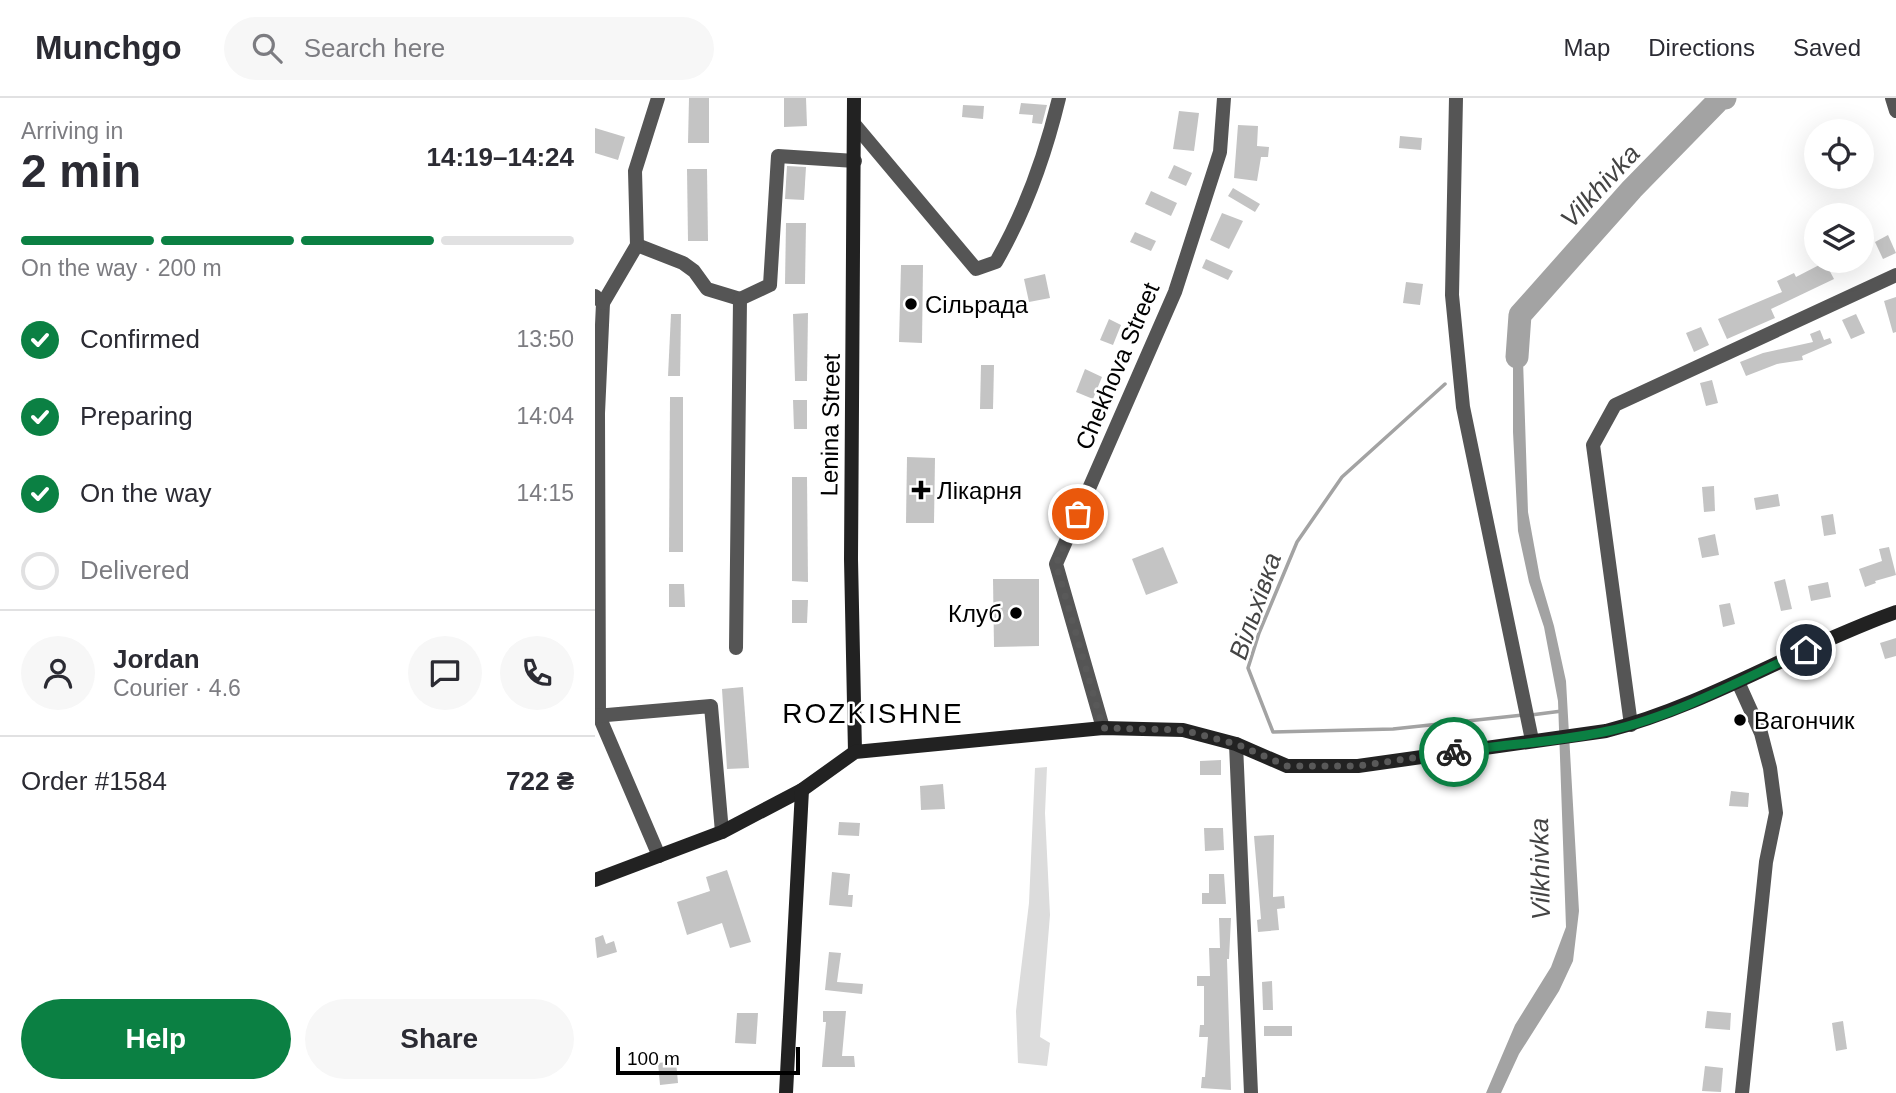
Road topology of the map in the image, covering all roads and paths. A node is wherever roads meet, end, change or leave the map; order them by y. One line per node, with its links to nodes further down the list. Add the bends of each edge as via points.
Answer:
1 (658, 98): 10 (street, via 635,171)
2 (854, 98): 8 (street, Lenina Street)
3 (1059, 98): 8 (street, via 1047,147 1017,225 996,262 976,269)
4 (1224, 98): 19 (street, Chekhova Street, via 1220,152 1175,292 1056,564)
5 (1457, 98): 20 (street, via 1452,295 1463,407)
6 (1892, 98): 7 (street)
7 (1896, 110)
8 (855, 125): 9 (street, Lenina Street)
9 (855, 161): 13 (street, via 778,156 770,285); 22 (street, Lenina Street, via 851,559)
10 (637, 245): 12 (street); 13 (street, via 683,263 706,289)
11 (1896, 275): 18 (street, via 1615,405 1593,445)
12 (599, 299): 17 (street)
13 (740, 299): 15 (street)
14 (1896, 612): 16 (street)
15 (736, 648)
16 (1738, 682): 18 (street); 29 (street, via 1761,733 1776,813 1766,862)
17 (597, 716): 24 (street, via 711,706); 25 (street)
18 (1632, 725): 20 (street)
19 (1103, 728): 21 (street, via 1183,730); 22 (street)
20 (1532, 740): 21 (street, via 1358,766 1287,766)
21 (1236, 744): 28 (street)
22 (855, 752): 23 (street)
23 (802, 790): 24 (street); 27 (street)
24 (722, 832): 25 (street)
25 (659, 856): 26 (street)
26 (595, 880)
27 (786, 1093)
28 (1251, 1093)
29 (1742, 1093)

